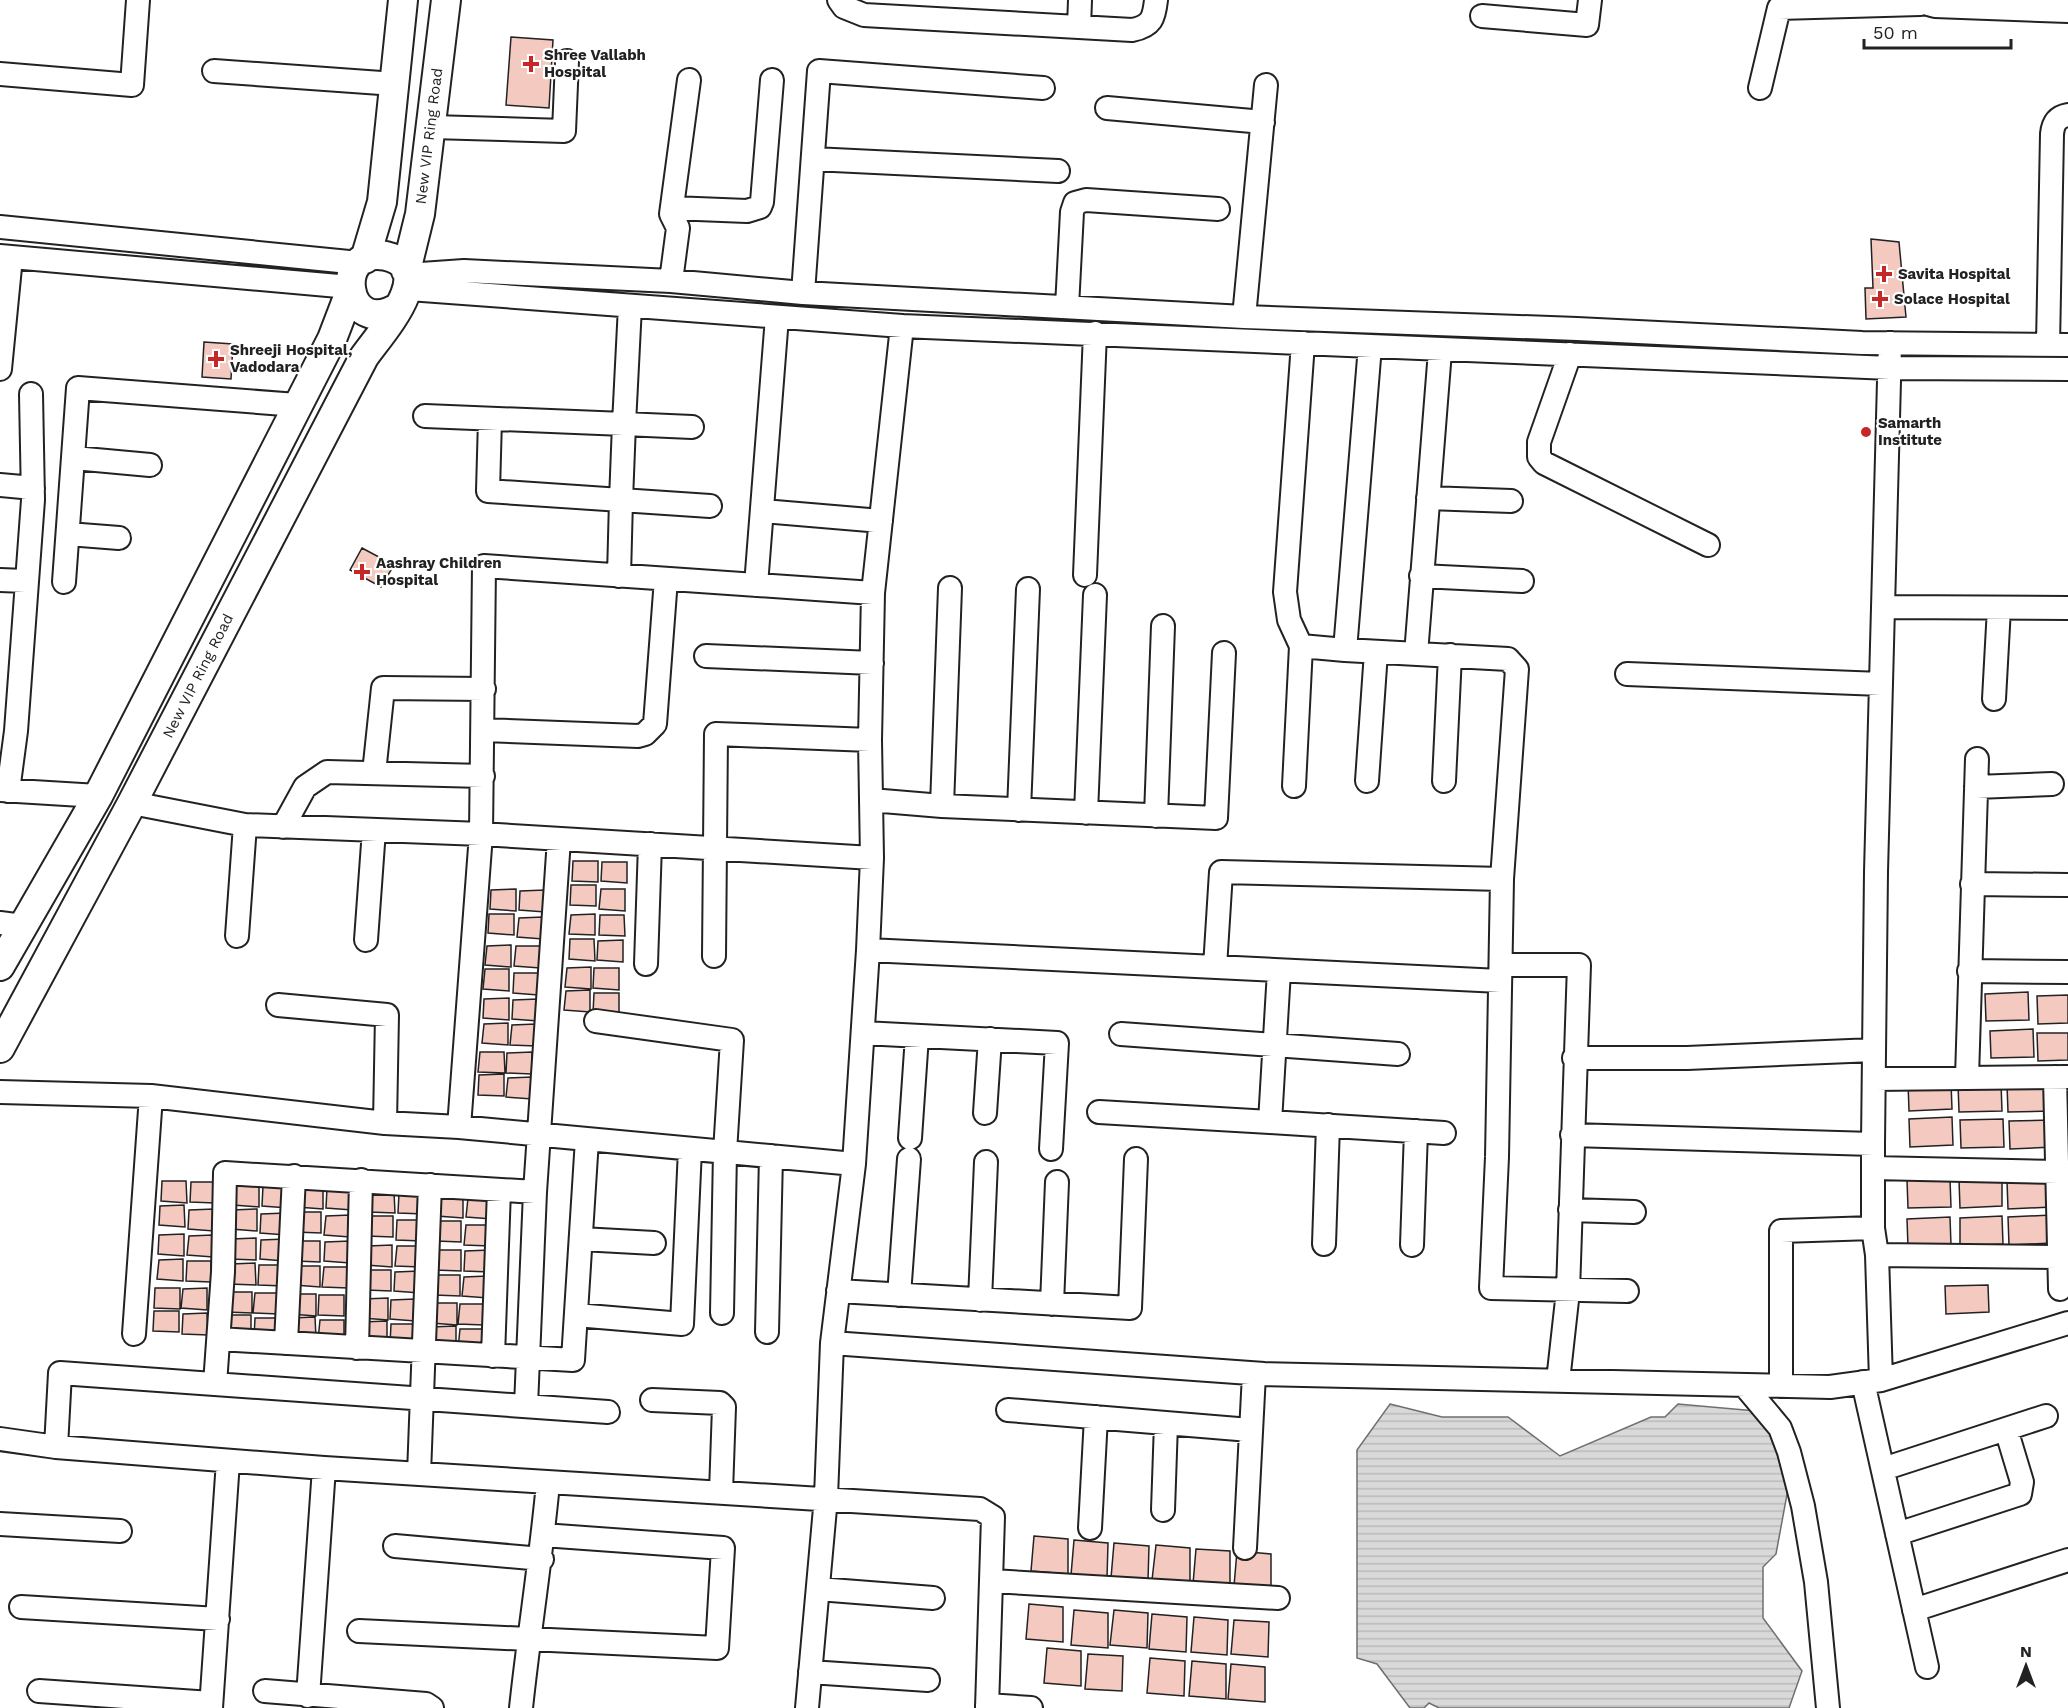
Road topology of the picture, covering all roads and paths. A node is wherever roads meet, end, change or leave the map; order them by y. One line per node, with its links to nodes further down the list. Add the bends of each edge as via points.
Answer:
1 (138, 0): 15 (street, via 132,85)
2 (403, 0): 18 (main road)
3 (446, 0): 25 (main road, New VIP Ring Road)
4 (839, 0): 9 (street, via 844,7 864,15)
5 (1080, 0): 12 (street)
6 (1156, 0): 12 (street, via 1154,18 1140,28)
7 (1590, 0): 11 (street, via 1587,25)
8 (1917, 2): 10 (street); 21 (street, via 1779,8)
9 (933, 9): 12 (street)
10 (2068, 11)
11 (1482, 16)
12 (1079, 27)
13 (567, 61): 25 (street, via 564,131)
14 (214, 70): 18 (street)
15 (0, 74)
16 (689, 80): 28 (street)
17 (772, 80): 28 (street, via 760,207 747,211)
18 (395, 84): 32 (main road, via 382,202)
19 (1266, 85): 24 (street)
20 (1043, 88): 26 (street, via 819,72)
21 (1760, 88)
22 (1107, 108): 24 (street)
23 (2068, 115): 44 (street, via 2058,118 2052,134)
24 (1263, 122): 39 (street)
25 (432, 128): 34 (main road, New VIP Ring Road)
26 (813, 159): 27 (street); 35 (street)
27 (1058, 171)
28 (672, 208): 33 (street, via 678,228)
29 (1218, 208): 37 (street, via 1086,200 1075,203)
30 (0, 226): 32 (street)
31 (5, 256): 32 (street); 49 (street)
32 (356, 275): 34 (main road, via 374,256 392,258); 34 (main road, via 354,301 370,313 380,315); 52 (main road, via 332,339)
33 (671, 281): 34 (street, via 464,271); 35 (street)
34 (405, 286): 36 (street); 110 (main road, New VIP Ring Road, via 364,357)
35 (803, 293): 37 (street)
36 (630, 306): 38 (street); 55 (street)
37 (1067, 307): 39 (street)
38 (777, 316): 40 (street); 65 (street)
39 (1244, 317): 43 (street)
40 (902, 326): 41 (street); 66 (street)
41 (1095, 333): 42 (street); 113 (street)
42 (1303, 343): 45 (street); 85 (street, via 1285,592 1289,620)
43 (1890, 343): 44 (street); 48 (street)
44 (2058, 345)
45 (1370, 346): 46 (street); 86 (street)
46 (1440, 351): 47 (street); 61 (street)
47 (1570, 354): 48 (street); 69 (street, via 1539,442 1539,457 1544,463)
48 (1890, 368): 50 (street); 81 (street)
49 (0, 369)
50 (2068, 369)
51 (31, 394): 60 (street)
52 (297, 405): 57 (street, via 78,388); 108 (main road)
53 (425, 416): 54 (street)
54 (490, 419): 55 (street); 62 (street, via 488,491)
55 (624, 424): 56 (street); 62 (street)
56 (693, 427)
57 (74, 459): 58 (street); 67 (street)
58 (150, 465)
59 (0, 485): 60 (street)
60 (33, 488): 74 (street)
61 (1428, 498): 63 (street); 71 (street)
62 (621, 500): 64 (street); 70 (street)
63 (1511, 501)
64 (710, 506)
65 (763, 512): 66 (street); 77 (street)
66 (881, 521): 80 (street)
67 (68, 534): 68 (street); 76 (street)
68 (119, 538)
69 (1708, 545)
70 (619, 576): 72 (street); 95 (street, via 484,566)
71 (1421, 576): 75 (street); 89 (street)
72 (666, 579): 77 (street); 97 (street, via 655,724 650,730 638,736)
73 (0, 580): 74 (street)
74 (25, 581): 107 (street, via 16,731)
75 (1522, 581)
76 (64, 582)
77 (756, 585): 80 (street)
78 (950, 588): 111 (street)
79 (1028, 589): 112 (street)
80 (873, 593): 92 (street)
81 (1883, 607): 82 (street); 94 (street)
82 (1999, 608): 83 (street); 96 (street)
83 (2068, 608)
84 (1162, 626): 114 (street)
85 (1301, 646): 86 (street); 105 (street)
86 (1345, 650): 87 (street)
87 (1376, 651): 89 (street); 102 (street)
88 (1224, 653): 114 (street, via 1216,818)
89 (1416, 654): 90 (street)
90 (1450, 655): 103 (street); 123 (street, via 1508,659 1517,669)
91 (706, 656): 92 (street)
92 (872, 663): 98 (street)
93 (1627, 674): 94 (street)
94 (1881, 684): 146 (street)
95 (484, 689): 97 (street); 100 (street, via 383,688)
96 (1994, 699)
97 (484, 730): 101 (street)
98 (870, 740): 109 (street); 121 (street, via 716,734)
99 (1977, 759): 106 (street)
100 (374, 773): 101 (street); 116 (street, via 327,772 305,787)
101 (483, 776): 118 (street)
102 (1367, 781)
103 (1444, 781)
104 (2052, 784): 106 (street)
105 (1294, 786)
106 (1976, 787): 124 (street)
107 (4, 790): 108 (street)
108 (98, 796): 126 (main road)
109 (871, 800): 111 (street); 122 (street)
110 (132, 803): 115 (street); 145 (main road, New VIP Ring Road)
111 (942, 806): 112 (street)
112 (1019, 810): 113 (street)
113 (1086, 813): 114 (street)
114 (1156, 816)
115 (245, 825): 116 (street); 127 (street)
116 (283, 827): 117 (street)
117 (374, 830): 118 (street); 128 (street)
118 (481, 834): 119 (street); 159 (street)
119 (560, 839): 120 (street); 162 (street)
120 (650, 844): 121 (street); 131 (street)
121 (715, 848): 122 (street); 130 (street)
122 (872, 858): 129 (street)
123 (1502, 879): 133 (street, via 1221,872); 137 (street)
124 (1972, 884): 125 (street); 135 (street)
125 (2068, 885)
126 (12, 924): 132 (main road)
127 (237, 936)
128 (366, 940)
129 (868, 950): 133 (street); 140 (street)
130 (714, 956)
131 (646, 964)
132 (0, 966)
133 (1215, 967): 134 (street)
134 (1279, 971): 137 (street); 144 (street)
135 (1969, 971): 136 (street); 149 (street)
136 (2068, 972)
137 (1501, 973): 148 (street, via 1579,965); 192 (street, via 1491,1288)
138 (278, 1005): 157 (street, via 387,1015)
139 (596, 1021): 168 (street, via 732,1040)
140 (863, 1033): 142 (street); 172 (street)
141 (1121, 1034): 144 (street)
142 (916, 1036): 143 (street); 194 (street)
143 (990, 1040): 155 (street); 167 (street, via 1057,1043)
144 (1275, 1046): 147 (street); 156 (street)
145 (0, 1048)
146 (1874, 1050): 148 (street, via 1687,1058); 151 (street)
147 (1398, 1054)
148 (1574, 1058): 163 (street)
149 (1967, 1077): 150 (street); 151 (street)
150 (2062, 1077): 174 (street)
151 (1874, 1079): 165 (street)
152 (0, 1092): 153 (street)
153 (151, 1096): 157 (street); 201 (street)
154 (1099, 1112): 156 (street)
155 (985, 1113)
156 (1270, 1122): 158 (street)
157 (385, 1123): 159 (street)
158 (1328, 1125): 160 (street); 186 (street)
159 (459, 1127): 162 (street)
160 (1416, 1131): 161 (street); 187 (street)
161 (1444, 1133)
162 (538, 1134): 164 (street); 180 (street)
163 (1572, 1135): 165 (street); 181 (street)
164 (587, 1139): 166 (street); 184 (street)
165 (1873, 1144): 173 (street)
166 (690, 1149): 168 (street); 198 (street, via 682,1324)
167 (1051, 1149)
168 (725, 1152): 169 (street); 197 (street)
169 (771, 1156): 172 (street); 200 (street)
170 (1136, 1159): 196 (street, via 1130,1308)
171 (986, 1162): 195 (street)
172 (854, 1164): 191 (street)
173 (1873, 1168): 174 (street); 183 (street)
174 (2058, 1172): 189 (street)
175 (294, 1176): 176 (street); 202 (street, via 225,1173); 203 (street)
176 (361, 1180): 178 (street); 205 (street)
177 (1057, 1182): 196 (street)
178 (430, 1185): 179 (street); 206 (street)
179 (500, 1190): 180 (street); 207 (street)
180 (535, 1192): 208 (street)
181 (1570, 1210): 182 (street); 192 (street)
182 (1634, 1212)
183 (1873, 1228): 188 (street); 214 (street, via 1781,1231)
184 (581, 1239): 185 (street); 198 (street)
185 (654, 1243)
186 (1324, 1244)
187 (1412, 1245)
188 (1877, 1255): 189 (street); 211 (street)
189 (2058, 1257): 190 (street)
190 (2060, 1289)
191 (838, 1291): 194 (street); 204 (street)
192 (1568, 1291): 193 (street); 210 (street)
193 (1627, 1291)
194 (899, 1295): 195 (street)
195 (980, 1300): 196 (street)
196 (1052, 1304)
197 (722, 1313)
198 (576, 1315): 208 (street, via 573,1360)
199 (2068, 1323): 211 (street)
200 (767, 1332)
201 (134, 1334)
202 (219, 1339): 203 (street); 212 (street)
203 (286, 1343): 205 (street)
204 (832, 1343): 209 (street); 233 (street)
205 (357, 1348): 206 (street)
206 (424, 1353): 207 (street); 215 (street)
207 (493, 1356): 208 (street)
208 (528, 1357): 217 (street)
209 (1254, 1374): 210 (street); 223 (street)
210 (1558, 1381): 213 (street)
211 (1872, 1381): 214 (street, via 1830,1387); 229 (street)
212 (215, 1384): 215 (street); 226 (street, via 60,1373)
213 (1744, 1385): 214 (street); 265 (street, via 1780,1428 1792,1463 1816,1582)
214 (1780, 1386)
215 (422, 1399): 217 (street); 230 (street)
216 (652, 1400): 232 (street, via 720,1403 724,1407)
217 (526, 1406): 219 (street)
218 (1008, 1410): 221 (street)
219 (608, 1412)
220 (2046, 1416): 224 (street)
221 (1096, 1417): 222 (street); 236 (street)
222 (1166, 1423): 223 (street); 234 (street)
223 (1250, 1430): 241 (street)
224 (2006, 1430): 229 (street); 238 (street, via 2022,1482 2020,1494)
225 (0, 1439): 226 (street)
226 (56, 1447): 227 (street)
227 (228, 1461): 228 (street); 250 (street)
228 (324, 1468): 230 (street); 258 (street)
229 (1883, 1469): 238 (street)
230 (419, 1474): 231 (street)
231 (548, 1483): 232 (street); 239 (street)
232 (721, 1492): 233 (street)
233 (826, 1497): 244 (street, via 980,1509 993,1517); 245 (street)
234 (1163, 1510)
235 (0, 1524): 237 (street)
236 (1090, 1528)
237 (120, 1532)
238 (1898, 1534): 249 (street)
239 (543, 1535): 242 (street); 252 (street, via 723,1548 717,1648)
240 (395, 1546): 242 (street)
241 (1245, 1548)
242 (542, 1559): 252 (street)
243 (2068, 1560): 249 (street)
244 (992, 1581): 247 (street); 260 (street)
245 (818, 1589): 246 (street); 254 (street)
246 (933, 1598)
247 (1278, 1598)
248 (21, 1607): 250 (street)
249 (1914, 1610): 253 (street)
250 (218, 1618): 259 (street)
251 (359, 1631): 252 (street)
252 (528, 1641): 262 (street)
253 (1927, 1667)
254 (810, 1672): 255 (street); 263 (street)
255 (928, 1680)
256 (39, 1691): 259 (street)
257 (265, 1691): 258 (street)
258 (308, 1696): 261 (street, via 426,1704)
259 (211, 1705)
260 (987, 1707): 264 (street)
261 (432, 1708)
262 (521, 1708)
263 (807, 1708)
264 (1031, 1708)
265 (1828, 1708)

